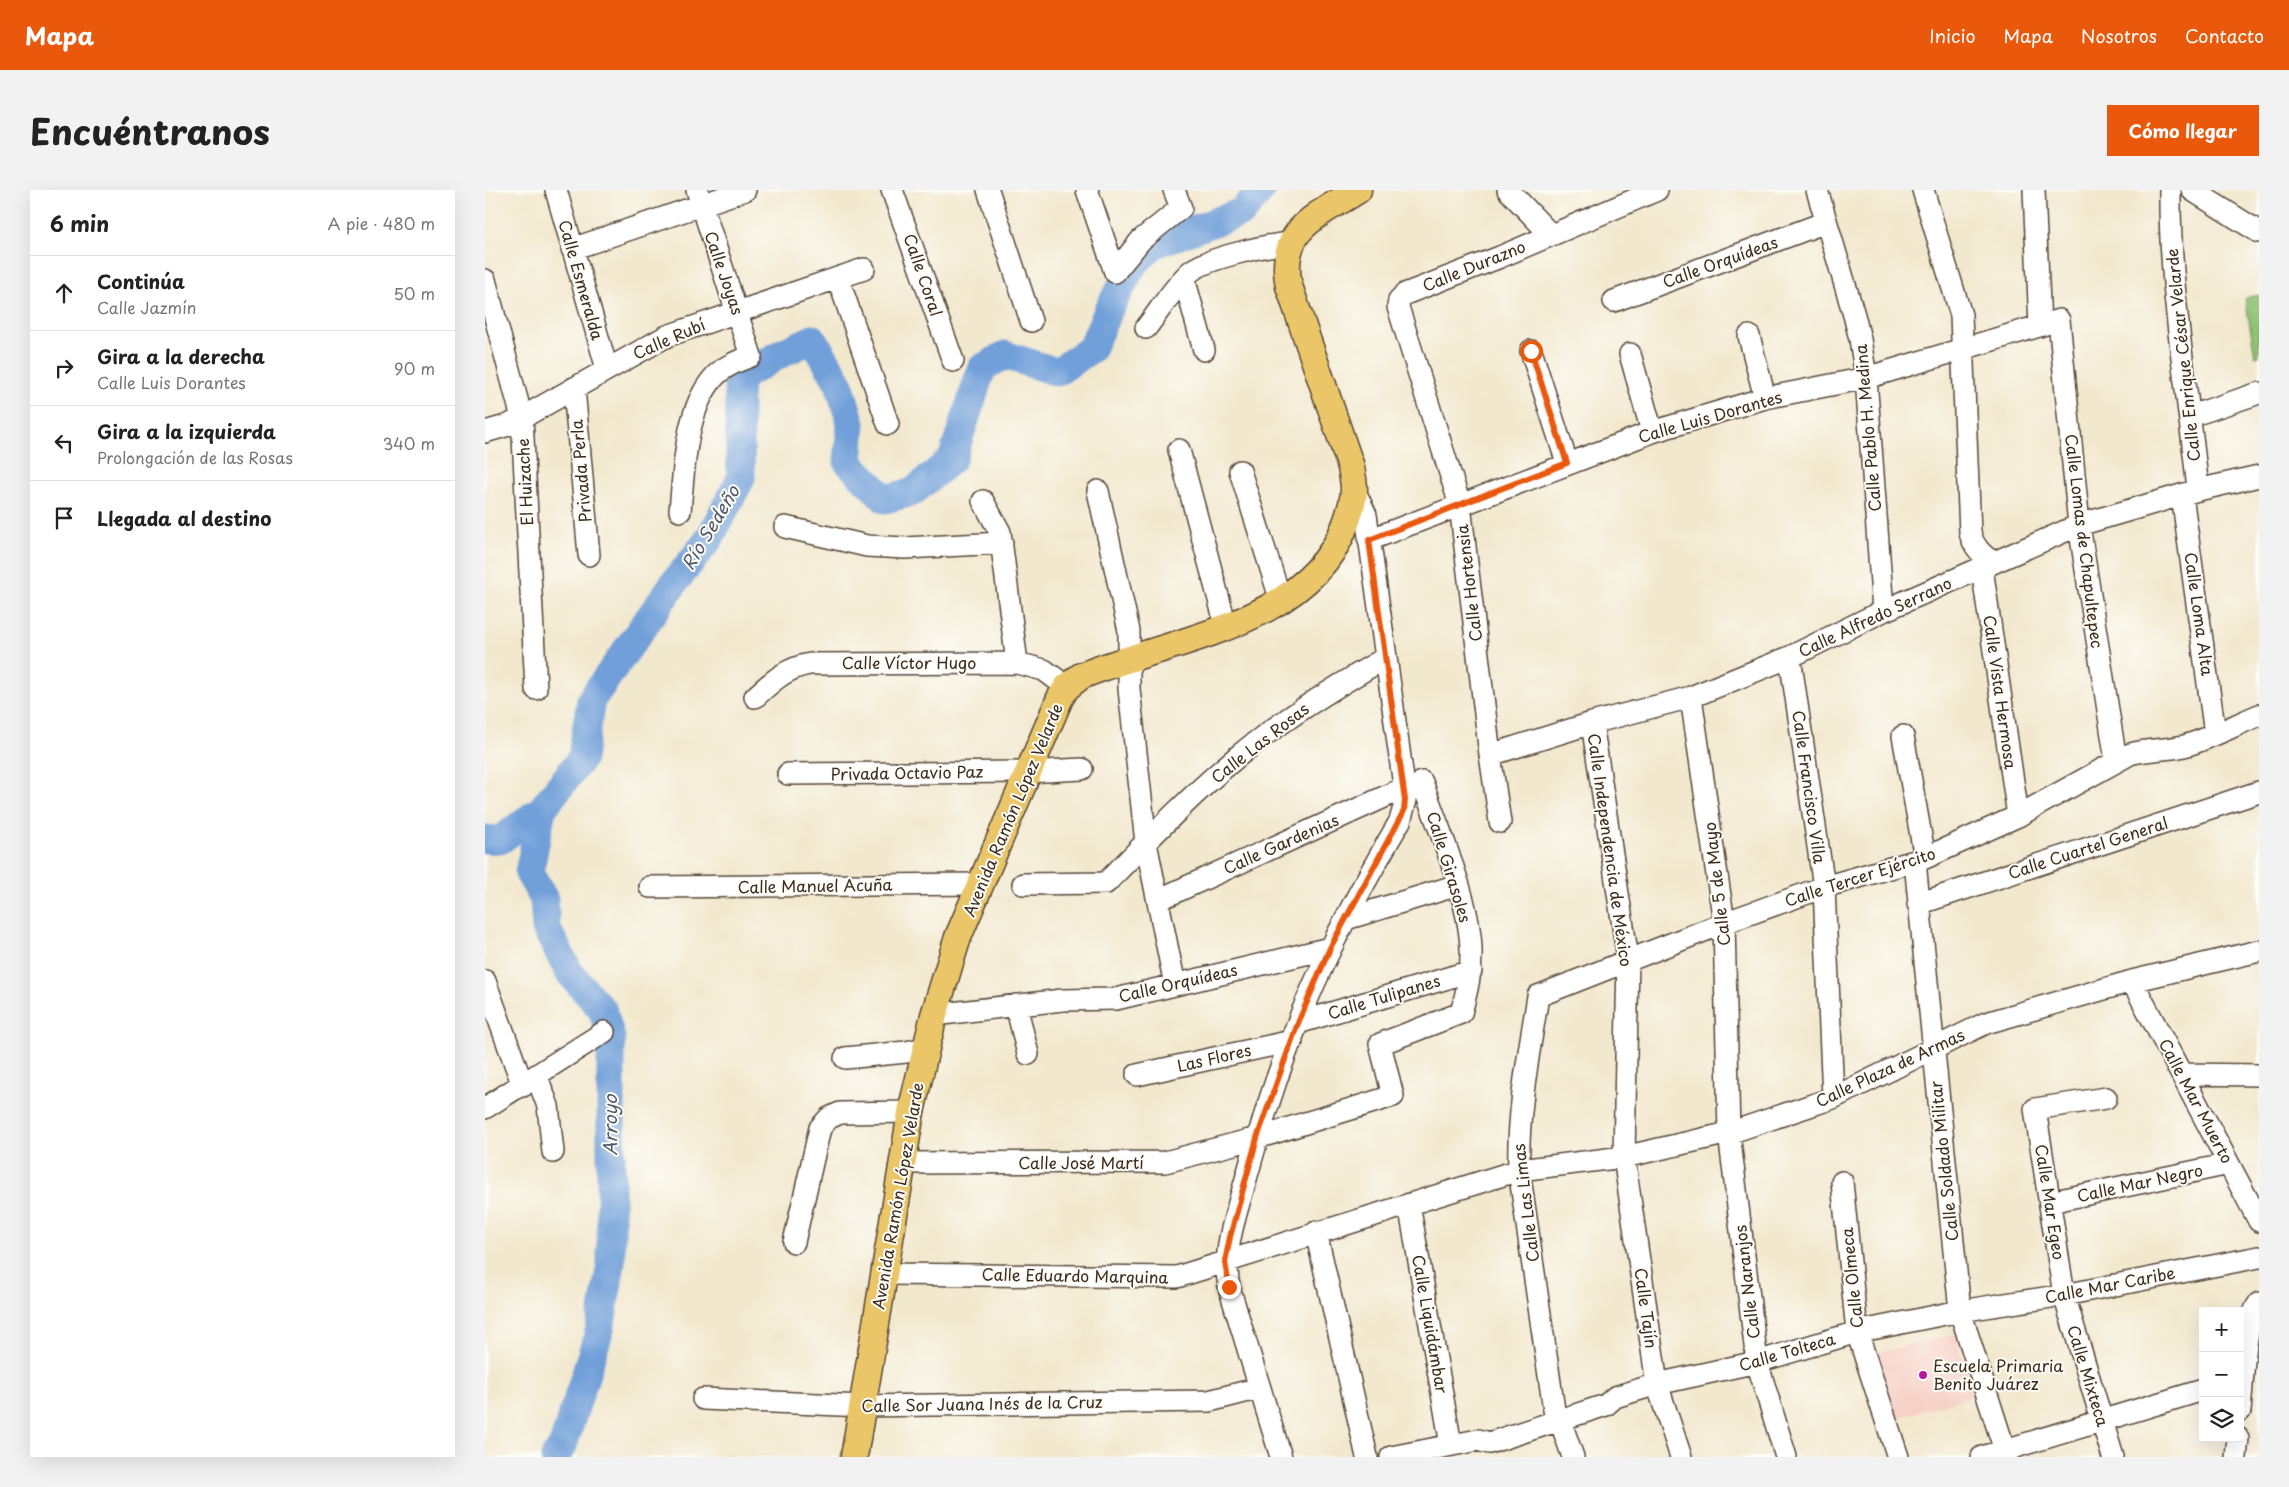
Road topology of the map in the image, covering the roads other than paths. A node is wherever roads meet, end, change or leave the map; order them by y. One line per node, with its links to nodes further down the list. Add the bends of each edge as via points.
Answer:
1 (556, 190): 20 (street, Calle Esmeralda)
2 (745, 190): 14 (street)
3 (892, 190): 36 (street, Calle Coral)
4 (988, 190): 28 (street)
5 (1087, 190): 15 (street, via 1115,272)
6 (1358, 190): 19 (main road, Avenida Ramón López Velarde, via 1306,223)
7 (1508, 190): 18 (street, Calle Durazno)
8 (1657, 190): 18 (street, Calle Durazno)
9 (1817, 190): 16 (street, Calle Pablo H. Medina)
10 (2034, 190): 29 (street, Calle Lomas de Chapultepec)
11 (2170, 190): 42 (street, Calle Enrique César Velarde, via 2172,274)
12 (2192, 190): 17 (street)
13 (1927, 193): 32 (street, via 1961,315)
14 (699, 197): 20 (street); 27 (street, Calle Joyas)
15 (1177, 199)
16 (1826, 222): 26 (street, Calle Orquídeas); 38 (street, Calle Pablo H. Medina, via 1854,315)
17 (2259, 232)
18 (1550, 234): 25 (street, Calle Durazno, via 1405,294)
19 (1290, 243): 23 (street, via 1268,245 1200,265); 51 (main road, Avenida Ramón López Velarde, via 1286,257 1289,286 1351,467)
20 (572, 249): 37 (street, Calle Esmeralda)
21 (864, 269): 22 (street, Calle Rubí)
22 (839, 278): 27 (street, Calle Rubí); 44 (street)
23 (1185, 278): 30 (street); 33 (street)
24 (485, 280): 43 (street, El Huizache)
25 (1399, 300): 55 (street, Calle Hortensia, via 1398,307)
26 (1614, 301)
27 (738, 311): 37 (street, Calle Rubí, via 667,336); 56 (street, Calle Joyas, via 751,356 730,364 716,375 697,404 685,454)
28 (1031, 321)
29 (2049, 323): 32 (street, Calle Luis Dorantes); 57 (street, Calle Lomas de Chapultepec)
30 (1146, 328)
31 (1749, 336): 41 (street)
32 (1963, 349): 38 (street, Calle Luis Dorantes); 62 (street, via 1970,533)
33 (1204, 350)
34 (1531, 351): 48 (street)
35 (1630, 354): 46 (street)
36 (953, 361)
37 (607, 369): 39 (street, Calle Rubí)
38 (1866, 378): 41 (street, Calle Luis Dorantes); 64 (street, Calle Pablo H. Medina)
39 (574, 388): 43 (street, Calle Rubí); 61 (street, Privada Perla)
40 (2259, 393): 42 (street)
41 (1765, 398): 46 (street, Calle Luis Dorantes)
42 (2191, 416): 53 (street, Calle Enrique César Velarde)
43 (522, 418): 45 (street, Calle Rubí); 71 (street, El Huizache)
44 (887, 424)
45 (485, 432)
46 (1652, 432): 48 (street, Calle Luis Dorantes)
47 (1179, 450): 65 (street)
48 (1567, 463): 55 (street, Calle Luis Dorantes)
49 (1240, 471): 63 (street)
50 (2259, 476): 53 (street, Calle Alfredo Serrano)
51 (1354, 489): 59 (street, via 1366,515); 63 (main road, Avenida Ramón López Velarde, via 1343,532 1329,557 1303,585)
52 (1098, 491): 68 (street, via 1129,631)
53 (2190, 492): 57 (street, Calle Alfredo Serrano); 76 (street, Calle Loma Alta)
54 (983, 501): 60 (street, via 1000,532)
55 (1460, 505): 59 (street, Calle Luis Dorantes); 78 (street, Calle Hortensia)
56 (680, 511)
57 (2079, 525): 62 (street, Calle Alfredo Serrano); 79 (street, Calle Lomas de Chapultepec)
58 (785, 527): 60 (street, via 867,546 905,548)
59 (1369, 540): 67 (street)
60 (1002, 543): 69 (street)
61 (589, 555)
62 (1987, 566): 64 (street, Calle Alfredo Serrano); 85 (street, Calle Vista Hermosa)
63 (1281, 601): 65 (main road, Avenida Ramón López Velarde)
64 (1883, 611): 66 (street, Calle Alfredo Serrano)
65 (1226, 626): 68 (main road, Avenida Ramón López Velarde)
66 (1791, 657): 73 (street, Calle Alfredo Serrano); 93 (street, Calle Francisco Villa)
67 (1385, 658): 83 (street); 87 (street, Calle Las Rosas, via 1319,697 1237,757)
68 (1129, 660): 70 (main road, Avenida Ramón López Velarde, via 1081,676); 87 (street, via 1129,689)
69 (1017, 663): 70 (street, Calle Víctor Hugo, via 1044,670); 72 (street, Calle Víctor Hugo, via 809,664 781,674)
70 (1067, 687): 81 (main road, Avenida Ramón López Velarde)
71 (536, 689)
72 (755, 697)
73 (1691, 697): 75 (street, Calle Alfredo Serrano); 97 (street, Calle 5 de Mayo)
74 (2259, 715): 76 (street, Calle Tercer Ejército)
75 (1592, 722): 78 (street, Calle Alfredo Serrano); 100 (street, Calle Independencia de México)
76 (2215, 734): 79 (street, Calle Tercer Ejército, via 2182,746 2147,749)
77 (1903, 736): 88 (street, Calle Soldado Militar)
78 (1490, 755): 86 (street, Calle Hortensia)
79 (2116, 762): 85 (street, Calle Tercer Ejército)
80 (1082, 768): 81 (street, Privada Octavio Paz)
81 (1027, 772): 82 (street, Privada Octavio Paz); 89 (main road, Avenida Ramón López Velarde)
82 (788, 774)
83 (1413, 785): 91 (street, Calle Girasoles); 94 (street, Calle Gardenias); 96 (street, via 1400,821)
84 (2259, 792): 95 (street, Calle Cuartel General)
85 (2018, 816): 88 (street, Calle Tercer Ejército)
86 (1500, 822)
87 (1146, 843): 90 (street, via 1106,883); 94 (street)
88 (1920, 860): 93 (street, Calle Tercer Ejército); 95 (street, Calle Soldado Militar)
89 (980, 884): 92 (street, Calle Manuel Acuña); 108 (main road, Avenida Ramón López Velarde, via 955,946)
90 (1023, 884)
91 (1458, 885): 96 (street); 101 (street, Calle Girasoles, via 1467,917)
92 (650, 887)
93 (1824, 887): 97 (street, Calle Tercer Ejército); 119 (street, Calle Francisco Villa)
94 (1158, 900): 104 (street)
95 (1918, 904): 112 (street, Calle Soldado Militar)
96 (1346, 919): 98 (street)
97 (1724, 923): 100 (street, Calle Tercer Ejército); 123 (street, Calle 5 de Mayo)
98 (1330, 948): 104 (street, Calle Orquídeas); 110 (street)
99 (2259, 951): 102 (street, Calle Plaza de Armas)
100 (1629, 960): 105 (street, Calle Tercer Ejército); 126 (street, Calle Independencia de México)
101 (1471, 971): 107 (street, Calle Girasoles); 110 (street, Calle Tulipanes)
102 (2131, 980): 112 (street, Calle Plaza de Armas, via 1986,1023); 115 (street, Calle Mar Muerto)
103 (485, 981): 118 (street)
104 (1175, 985): 106 (street, Calle Orquídeas, via 1116,999)
105 (1538, 996): 129 (street, Calle Las Limas, via 1521,1105)
106 (1016, 1005): 108 (street, Calle Orquídeas); 113 (street)
107 (1461, 1012): 124 (street, Calle José Martí, via 1380,1044 1393,1096)
108 (934, 1015): 111 (main road, Avenida Ramón López Velarde)
109 (604, 1032): 118 (street)
110 (1295, 1032): 116 (street, Las Flores); 124 (street)
111 (925, 1048): 114 (street); 122 (main road, Avenida Ramón López Velarde)
112 (1933, 1050): 119 (street, Calle Plaza de Armas); 141 (street, Calle Soldado Militar)
113 (1028, 1054)
114 (845, 1058)
115 (2181, 1074): 117 (street); 128 (street, Calle Mar Muerto)
116 (1137, 1075)
117 (2259, 1075)
118 (530, 1081): 121 (street); 125 (street, via 548,1106)
119 (1833, 1098): 123 (street, Calle Plaza de Armas)
120 (2105, 1098): 131 (street, Calle Mar Egeo, via 2035,1109)
121 (485, 1108)
122 (911, 1112): 127 (main road, Avenida Ramón López Velarde); 135 (street, via 840,1113 829,1118 820,1128)
123 (1729, 1132): 126 (street, Calle Plaza de Armas); 143 (street, Calle Naranjos)
124 (1257, 1138): 127 (street, Calle José Martí, via 1165,1162); 137 (street)
125 (553, 1152)
126 (1624, 1157): 129 (street, Calle Plaza de Armas); 145 (street, Calle Tajín)
127 (902, 1163): 138 (main road, Avenida Ramón López Velarde)
128 (2229, 1164): 131 (street, Calle Mar Negro); 133 (street, Calle Mar Muerto)
129 (1519, 1170): 132 (street, Calle Eduardo Marquina); 150 (street, Calle Las Limas)
130 (1842, 1182): 142 (street, Calle Olmeca)
131 (2050, 1202): 139 (street, Calle Mar Egeo)
132 (1409, 1204): 134 (street, Calle Eduardo Marquina); 153 (street, Calle Liquidámbar)
133 (2259, 1222)
134 (1316, 1232): 137 (street, Calle Eduardo Marquina); 157 (street)
135 (794, 1242)
136 (2259, 1257): 139 (street, Calle Mar Caribe)
137 (1225, 1262): 138 (street, Calle Eduardo Marquina, via 1177,1277); 146 (street, via 1229,1287)
138 (885, 1274): 149 (main road, Avenida Ramón López Velarde)
139 (2064, 1295): 141 (street, Calle Mar Caribe); 151 (street, Calle Mixteca)
140 (2259, 1303): 144 (street, via 2249,1327)
141 (1959, 1311): 142 (street, Calle Tolteca); 154 (street, Calle Soldado Militar)
142 (1857, 1332): 143 (street, Calle Tolteca); 162 (street, Calle Olmeca)
143 (1757, 1362): 145 (street, Calle Tolteca); 161 (street, Calle Naranjos)
144 (2244, 1364)
145 (1657, 1384): 150 (street, Calle Tolteca, via 1615,1396 1606,1405); 160 (street, Calle Tajín)
146 (1260, 1388): 149 (street, Calle Sor Juana Inés de la Cruz, via 1209,1401); 156 (street)
147 (2199, 1391): 151 (street)
148 (703, 1399): 149 (street, Calle Sor Juana Inés de la Cruz)
149 (863, 1406): 155 (main road, Avenida Ramón López Velarde)
150 (1557, 1415): 153 (street, Calle Tolteca, via 1489,1443 1478,1440); 159 (street, Calle Las Limas)
151 (2101, 1420): 154 (street); 164 (street, Calle Mixteca)
152 (2238, 1442): 165 (street)
153 (1443, 1450): 158 (street, Calle Tolteca)
154 (2006, 1453): 163 (street)
155 (854, 1457)
156 (1281, 1457)
157 (1367, 1457)
158 (1391, 1457)
159 (1573, 1457)
160 (1681, 1457)
161 (1786, 1457)
162 (1898, 1457)
163 (1982, 1457)
164 (2113, 1457)
165 (2236, 1457)

